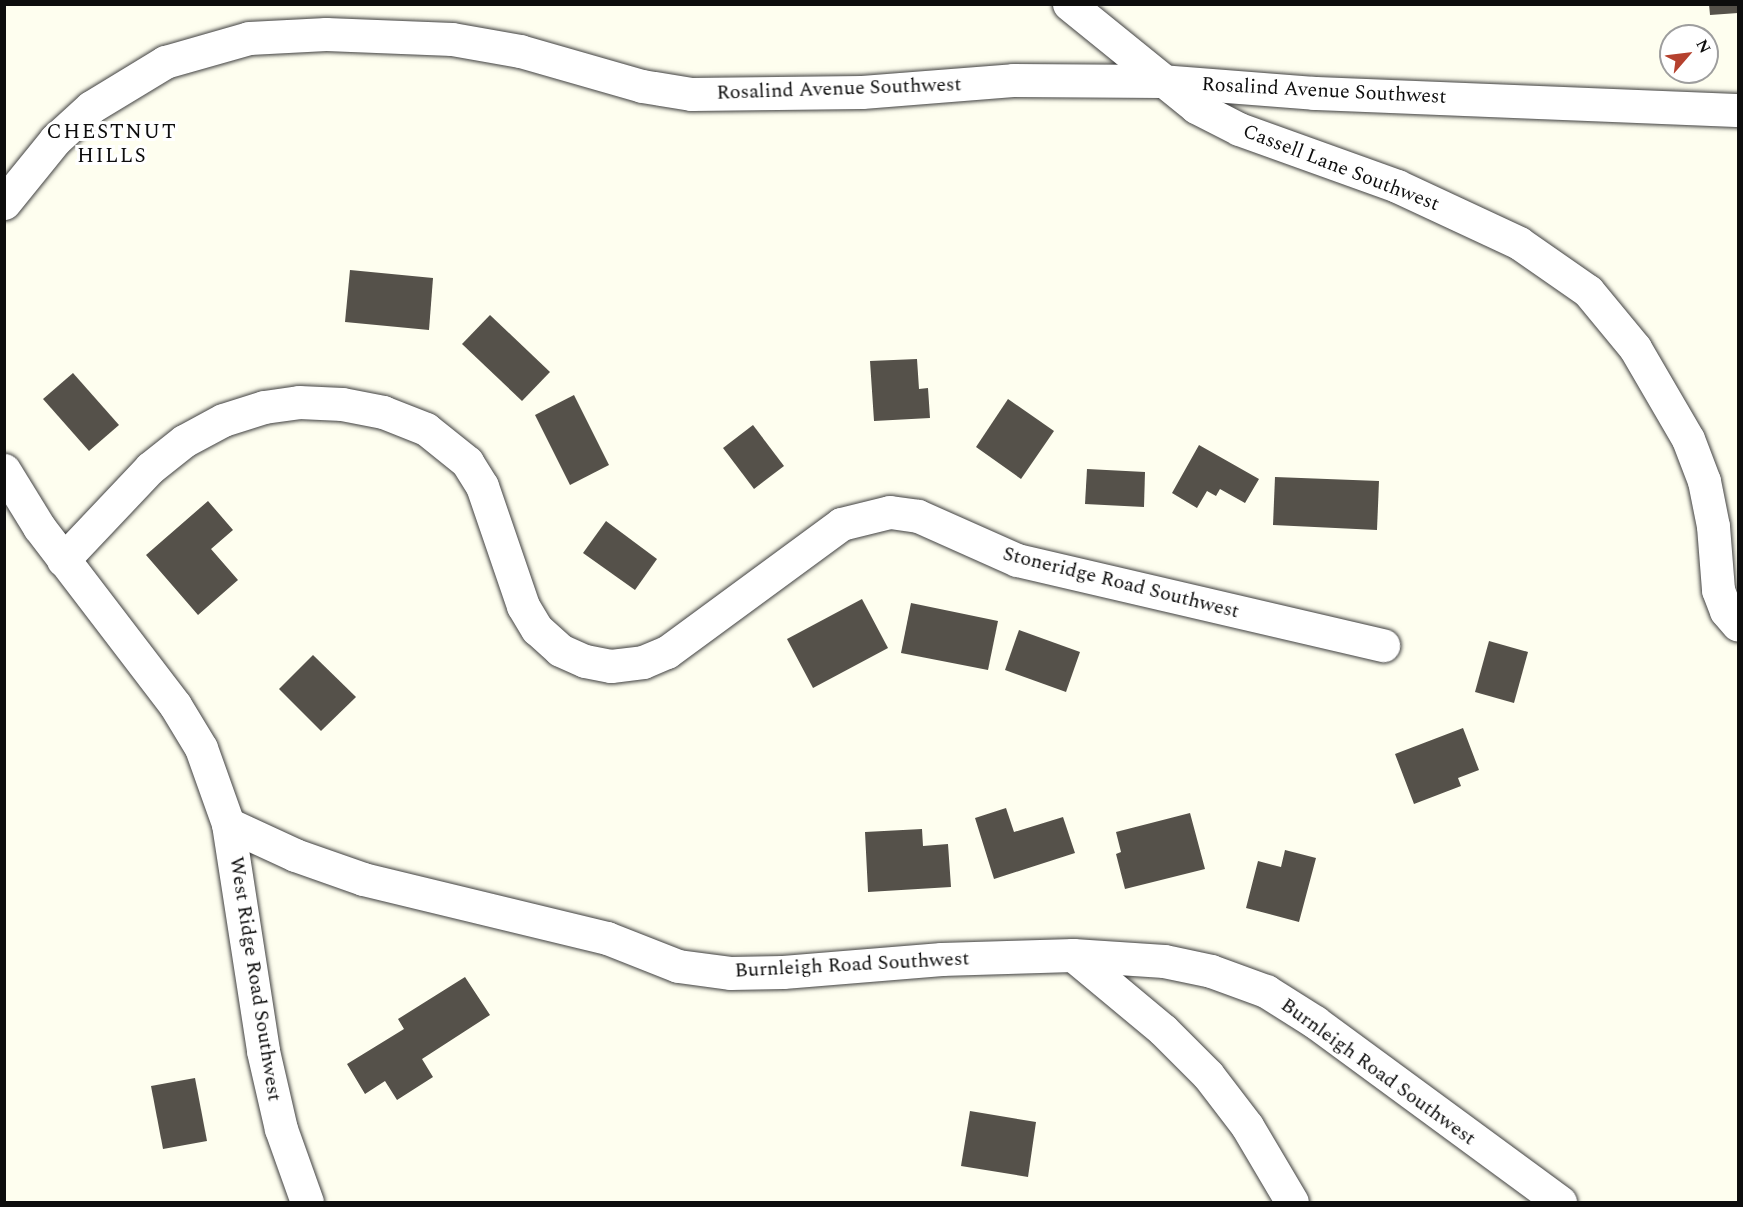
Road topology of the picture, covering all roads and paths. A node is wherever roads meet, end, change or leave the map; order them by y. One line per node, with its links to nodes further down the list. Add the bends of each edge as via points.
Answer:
1 (1070, 4): 2 (street, Cassell Lane Southwest)
2 (1162, 81): 3 (street, Rosalind Avenue Southwest, via 1314,93); 4 (street, Rosalind Avenue Southwest, via 1013,80 862,92 691,94 642,86 520,51 452,39 326,34 249,38 165,62 122,84 55,140); 7 (street, Cassell Lane Southwest, via 1196,107 1239,129 1397,186 1520,243 1588,291 1635,348 1688,439 1704,482 1713,526 1718,590)
3 (1738, 110)
4 (4, 203)
5 (4, 470): 6 (street)
6 (63, 560): 8 (street, Stoneridge Road Southwest, via 150,468 184,441 223,420 264,407 299,402 342,404 383,412 426,429 467,462 482,486 523,606 544,636 560,650 585,661 611,666 642,662 667,652 841,524 890,512 918,516 1017,560); 9 (street, via 175,705 201,748)
7 (1736, 623)
8 (1383, 645)
9 (228, 824): 10 (street, Burnleigh Road Southwest, via 295,855 363,879 607,938 678,966 730,973 783,972 941,959); 11 (street, West Ridge Road Southwest, via 263,1051 281,1129)
10 (1073, 955): 12 (street, via 1163,1030 1208,1075 1247,1126); 13 (street, Burnleigh Road Southwest, via 1164,961 1212,971 1266,992 1316,1022)
11 (307, 1203)
12 (1292, 1203)
13 (1560, 1203)

